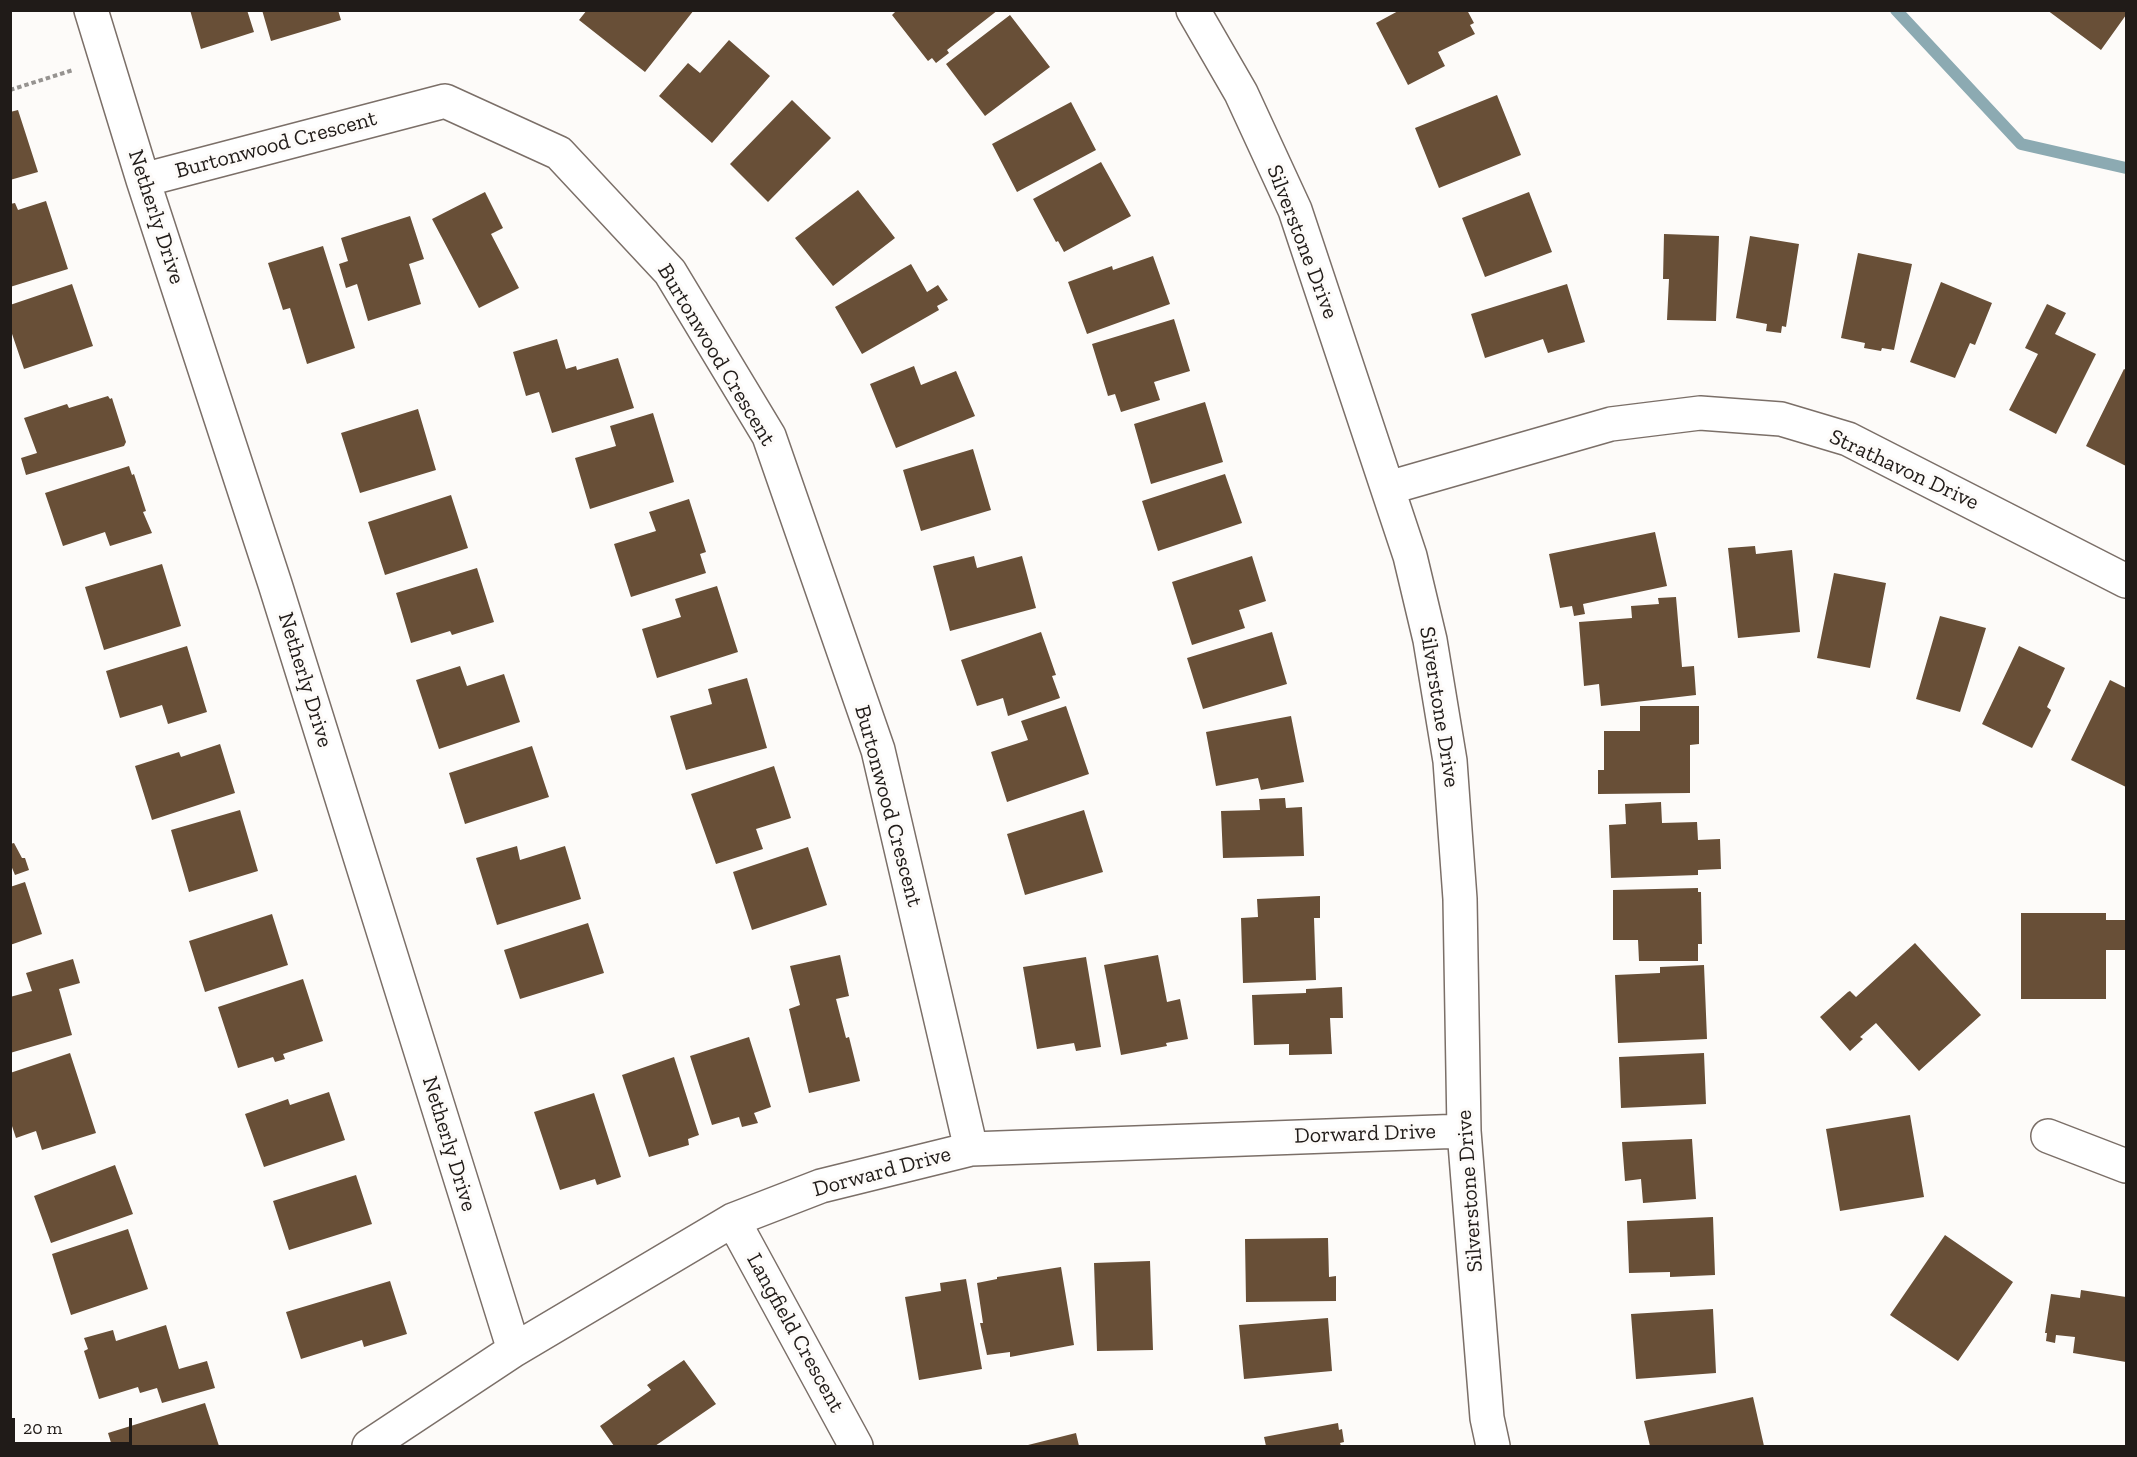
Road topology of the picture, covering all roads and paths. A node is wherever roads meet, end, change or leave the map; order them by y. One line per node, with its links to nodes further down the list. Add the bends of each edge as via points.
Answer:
1 (91, 10): 3 (street, Netherly Drive)
2 (1193, 10): 6 (street, Silverstone Drive, via 1241,93 1295,210)
3 (106, 60): 4 (path); 5 (street, Netherly Drive)
4 (10, 90)
5 (143, 180): 10 (street, Burtonwood Crescent, via 445,101 559,153 670,272 769,436 878,750); 13 (street, Netherly Drive, via 275,584)
6 (1388, 488): 7 (street, Strathavon Drive, via 1611,424 1700,413 1781,419 1848,439); 8 (street, Silverstone Drive, via 1430,639 1450,761 1460,899)
7 (2127, 580)
8 (1464, 1131): 10 (street, Dorward Drive); 16 (street, Silverstone Drive, via 1487,1418)
9 (2048, 1136): 11 (street)
10 (971, 1149): 12 (street, Dorward Drive, via 821,1186)
11 (2127, 1166)
12 (734, 1220): 13 (street, Dorward Drive); 15 (street, Langfield Crescent)
13 (514, 1350): 14 (street, Dorward Drive)
14 (369, 1446)
15 (856, 1446)
16 (1493, 1446)

